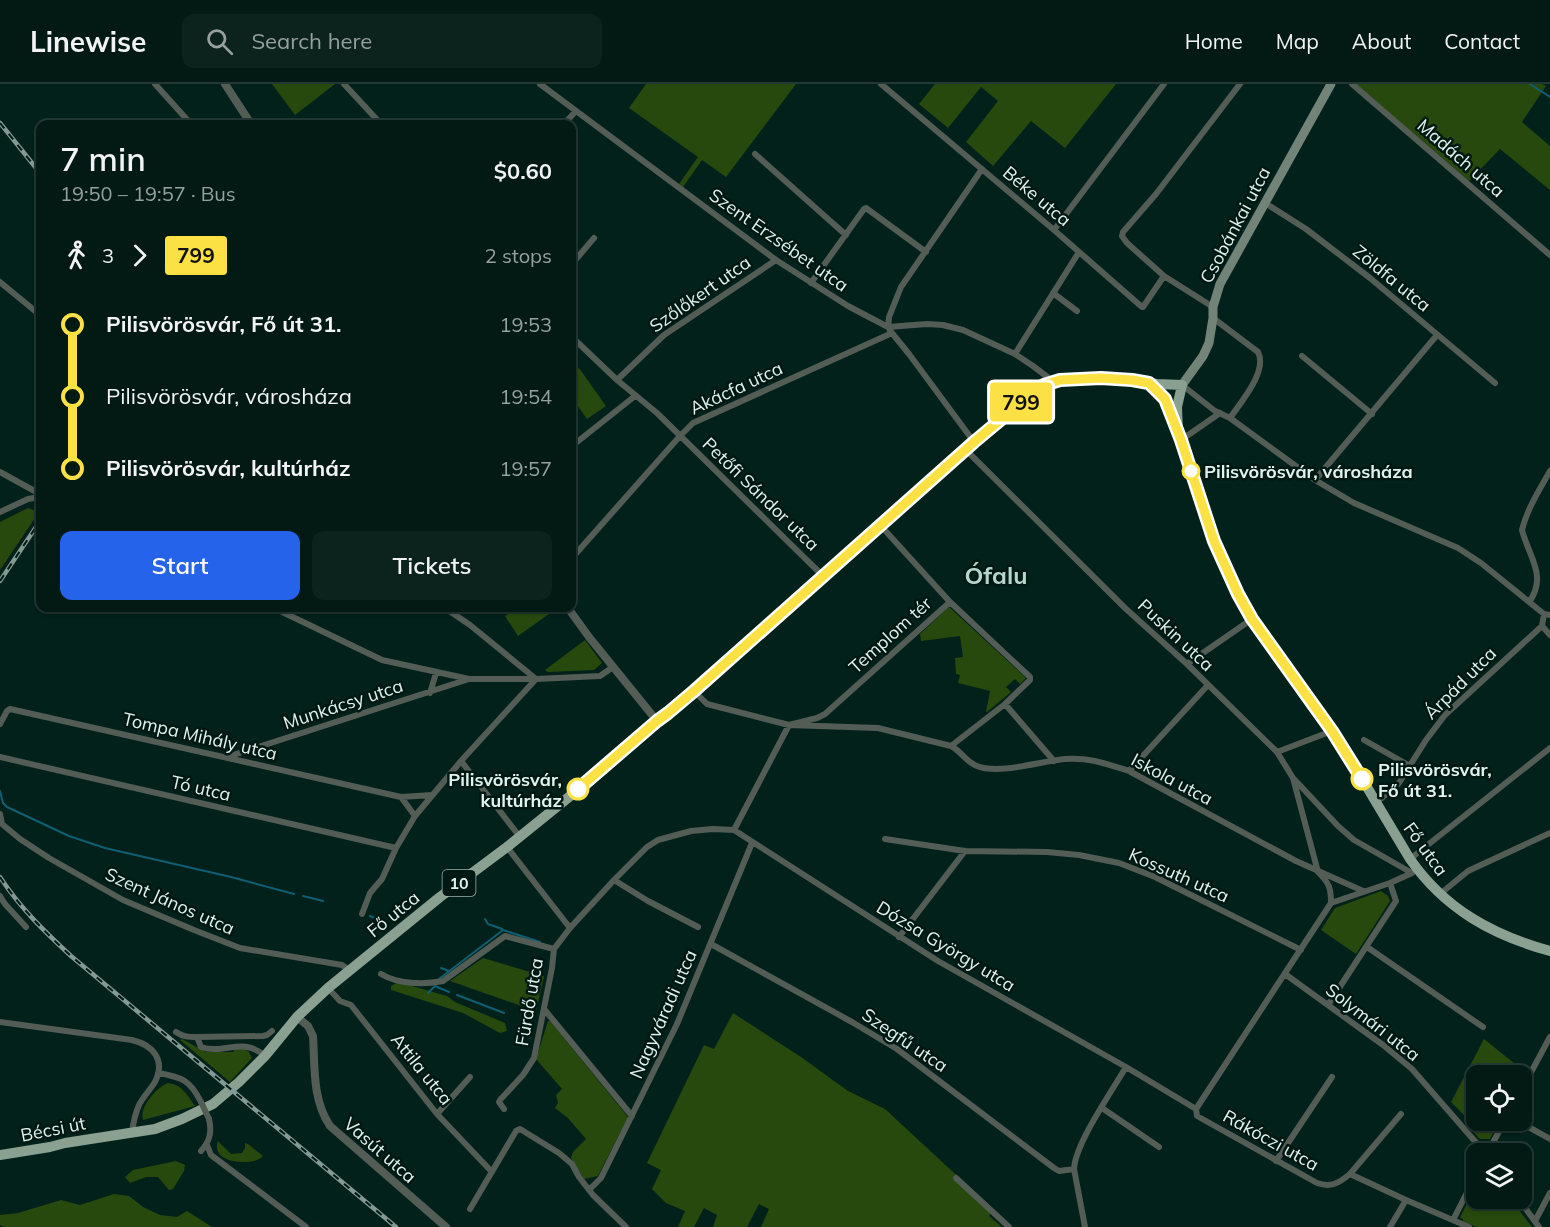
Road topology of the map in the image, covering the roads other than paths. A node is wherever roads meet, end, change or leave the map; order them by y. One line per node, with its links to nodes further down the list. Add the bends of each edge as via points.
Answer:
1 (155, 84): 11 (street)
2 (225, 84): 12 (street)
3 (344, 84): 13 (street)
4 (540, 84): 10 (street, Szent Erzsébet utca)
5 (881, 84): 16 (street, Béke utca)
6 (1164, 84): 18 (street)
7 (1240, 84): 26 (street, via 1123,232 1122,236)
8 (1331, 84): 17 (main road, Csobánkai utca)
9 (1353, 84): 23 (street, Madách utca)
10 (576, 111): 14 (street); 25 (street, Szent Erzsébet utca)
11 (187, 120)
12 (248, 120)
13 (377, 120)
14 (568, 120)
15 (755, 154): 19 (street)
16 (982, 169): 18 (street, Béke utca); 21 (street)
17 (1266, 203): 30 (main road, Csobánkai utca, via 1220,284); 35 (street, Zöldfa utca, via 1370,278)
18 (1054, 230): 22 (street, Béke utca)
19 (846, 234): 21 (street, via 866,208); 28 (street)
20 (594, 238): 24 (street)
21 (926, 252): 34 (street, via 901,287 889,316)
22 (1079, 252): 26 (street, Béke utca, via 1142,307); 29 (street)
23 (1550, 255)
24 (576, 259)
25 (776, 260): 28 (street, Szent Erzsébet utca); 39 (street, Szőlőkert utca, via 664,335)
26 (1164, 276): 30 (street)
27 (0, 282): 32 (street)
28 (811, 283): 34 (street, Szent Erzsébet utca)
29 (1053, 293): 31 (street); 37 (street)
30 (1213, 307): 33 (main road, Csobánkai utca)
31 (1077, 311)
32 (36, 312)
33 (1213, 318): 43 (main road, Csobánkai utca, via 1207,349); 48 (street, via 1258,352 1261,360 1249,390)
34 (890, 330): 37 (street, via 927,324 955,327); 49 (street, Akácfa utca, via 706,416); 52 (street, Puskin utca)
35 (1437, 335): 42 (street, Zöldfa utca); 47 (street)
36 (576, 341): 39 (street, Petőfi Sándor utca)
37 (1015, 354): 40 (street)
38 (1302, 356): 47 (street)
39 (617, 380): 44 (street, Petőfi Sándor utca)
40 (1054, 382): 41 (main road, Fő utca / 10, via 1117,379); 52 (main road, Fő utca / 10, via 1036,390)
41 (1149, 383): 43 (main road); 45 (main road, Fő utca)
42 (1495, 383)
43 (1180, 387): 45 (main road, via 1169,391); 46 (street); 50 (main road)
44 (635, 396): 49 (street, Petőfi Sándor utca); 51 (street)
45 (1165, 399): 50 (main road, Fő utca)
46 (1220, 413): 48 (street); 50 (street)
47 (1372, 414): 55 (street)
48 (1230, 417): 55 (street)
49 (680, 436): 60 (street, Akácfa utca); 61 (street, Petőfi Sándor utca)
50 (1180, 437): 68 (main road, Fő utca, via 1216,544)
51 (576, 443)
52 (970, 445): 59 (main road, Fő utca / 10); 71 (street, Puskin utca, via 1125,608)
53 (1550, 471): 62 (street, via 1522,530 1538,579)
54 (0, 472): 56 (street)
55 (1315, 480): 62 (street, via 1354,503 1458,548)
56 (36, 493)
57 (36, 496): 58 (street)
58 (0, 512)
59 (881, 526): 61 (main road, Fő utca / 10); 63 (street)
60 (576, 553)
61 (823, 576): 77 (main road, Fő utca / 10)
62 (1530, 601): 67 (street)
63 (950, 602): 79 (street, Templom tér, via 1030,677); 82 (street, Templom tér, via 825,714)
64 (282, 612): 73 (street, via 382,660)
65 (451, 612): 75 (street)
66 (571, 612): 72 (street)
67 (1547, 614): 69 (street)
68 (1252, 619): 71 (street); 83 (main road, Fő utca)
69 (1542, 626): 70 (street); 92 (street, Árpád utca, via 1445,714)
70 (1550, 635)
71 (1187, 664): 76 (street, Puskin utca)
72 (614, 669): 75 (street, via 600,676); 80 (street)
73 (436, 673): 74 (street); 78 (street)
74 (469, 679): 75 (street); 78 (street, Munkácsy utca)
75 (536, 679): 91 (street)
76 (1208, 685): 87 (street, Puskin utca); 93 (street)
77 (694, 691): 80 (main road, Fő utca / 10); 82 (street, Iskola utca, via 707,704)
78 (430, 693): 89 (street, Munkácsy utca)
79 (1005, 704): 85 (street, Templom tér); 90 (street)
80 (657, 721): 102 (main road, Fő utca / 10)
81 (0, 724): 89 (street, Tompa Mihály utca, via 10,710)
82 (789, 725): 85 (street, Iskola utca, via 878,728); 100 (street)
83 (1332, 731): 87 (street); 97 (main road, Fő utca)
84 (1364, 740): 92 (street)
85 (951, 746): 90 (street, Iskola utca, via 978,767 1013,767)
86 (1550, 748): 109 (street)
87 (1277, 752): 94 (street, Puskin utca)
88 (0, 757): 107 (street, Tó utca)
89 (227, 757): 96 (street, Tompa Mihály utca)
90 (1054, 760): 93 (street, Iskola utca, via 1092,760)
91 (461, 761): 95 (street); 102 (street)
92 (1410, 766): 97 (street, Árpád utca, via 1399,783)
93 (1129, 771): 110 (street, Iskola utca)
94 (1293, 778): 110 (street, Puskin utca); 111 (street, via 1354,840)
95 (432, 795): 96 (street, Tompa Mihály utca); 99 (street)
96 (401, 797): 99 (street)
97 (1376, 804): 109 (main road, Fő utca)
98 (0, 814): 128 (street, Szent János utca, via 2,824 21,839 123,900 240,948 342,965)
99 (415, 816): 107 (street)
100 (734, 830): 105 (street, Dózsa György utca); 112 (street, via 691,831 658,840)
101 (1550, 832): 103 (street)
102 (520, 837): 106 (main road, Fő utca / 10)
103 (1546, 837): 115 (street, via 1468,871)
104 (885, 839): 108 (street, Kossuth utca)
105 (752, 843): 122 (street, Dózsa György utca); 123 (street, Nagyváradi utca)
106 (507, 847): 121 (street); 128 (main road, Fő utca / 10)
107 (396, 848): 118 (street)
108 (965, 850): 122 (street); 126 (street, Kossuth utca, via 1047,852 1119,863)
109 (1410, 859): 111 (main road, Fő utca)
110 (1318, 872): 114 (street, Iskola utca); 117 (street, Puskin utca, via 1328,882)
111 (1415, 872): 113 (street); 115 (main road, Fő utca)
112 (614, 880): 120 (street); 121 (street)
113 (1390, 883): 114 (street); 124 (street, via 1396,901)
114 (1364, 891): 117 (street)
115 (1440, 894): 127 (main road, Fő utca, via 1496,933)
116 (0, 896): 119 (street)
117 (1331, 903): 126 (street)
118 (362, 914)
119 (26, 927)
120 (698, 927)
121 (570, 928): 125 (street, Fürdő utca)
122 (899, 937): 142 (street, Dózsa György utca)
123 (711, 944): 152 (street, Nagyváradi utca); 163 (street, Szegfű utca, via 897,1049 1054,1168)
124 (1367, 947): 132 (street); 136 (street)
125 (554, 949): 129 (street, via 505,936 443,981 390,980); 133 (street, Fürdő utca)
126 (1301, 950): 130 (street)
127 (1550, 951)
128 (349, 970): 131 (main road, Fő utca / 10)
129 (381, 974)
130 (1285, 974): 132 (street, Solymári utca); 149 (street)
131 (328, 988): 134 (main road, Fő utca / 10); 150 (street, Attila utca, via 337,999 351,1005)
132 (1328, 1005): 157 (street, Solymári utca, via 1413,1069)
133 (544, 1009): 148 (street, Fürdő utca, via 534,1058 500,1100); 152 (street)
134 (297, 1017): 141 (main road, Fő utca / 10); 176 (street, Vasút utca, via 313,1036 317,1099 330,1126)
135 (0, 1022): 144 (street, via 139,1041 155,1054)
136 (1483, 1027)
137 (272, 1031): 139 (street, via 263,1036)
138 (176, 1032): 139 (street)
139 (196, 1037): 141 (street, via 201,1047 208,1049 253,1047)
140 (1550, 1037): 143 (street)
141 (265, 1056): 154 (main road, Fő utca / 10, via 213,1104 156,1129)
142 (1126, 1067): 147 (street); 149 (street, Dózsa György utca)
143 (1532, 1071)
144 (158, 1073): 154 (street, via 139,1105); 158 (street, bridge, via 175,1076 194,1088 208,1119)
145 (470, 1077): 150 (street)
146 (1332, 1077): 162 (street)
147 (1102, 1108): 159 (street); 163 (street, via 1076,1156)
148 (504, 1109)
149 (1196, 1109): 162 (street, Rákóczi utca, via 1197,1116)
150 (437, 1114): 164 (street, Attila utca)
151 (1401, 1114): 165 (street)
152 (632, 1116): 167 (street, Nagyváradi utca, via 601,1178)
153 (1532, 1129): 156 (street)
154 (132, 1133): 155 (main road, Fő utca / 10)
155 (111, 1135): 161 (main road, Bécsi út / 10)
156 (1550, 1139)
157 (1477, 1143)
158 (207, 1145): 160 (street); 175 (street, via 211,1155)
159 (1159, 1147)
160 (201, 1151)
161 (0, 1155)
162 (1276, 1161): 165 (street, Rákóczi utca, via 1323,1185 1340,1182)
163 (1074, 1169): 179 (street)
164 (492, 1172): 167 (street, via 520,1129 559,1152); 171 (street)
165 (1350, 1174): 170 (street)
166 (956, 1178): 178 (street)
167 (589, 1190): 177 (street)
168 (1550, 1193): 174 (street)
169 (1466, 1195): 173 (street)
170 (1406, 1200): 173 (street); 180 (street)
171 (470, 1209)
172 (1526, 1209): 174 (street)
173 (1453, 1220): 181 (street)
174 (1537, 1224)
175 (306, 1227)
176 (446, 1227)
177 (626, 1227)
178 (1009, 1227)
179 (1085, 1227)
180 (1390, 1227)
181 (1469, 1227)

